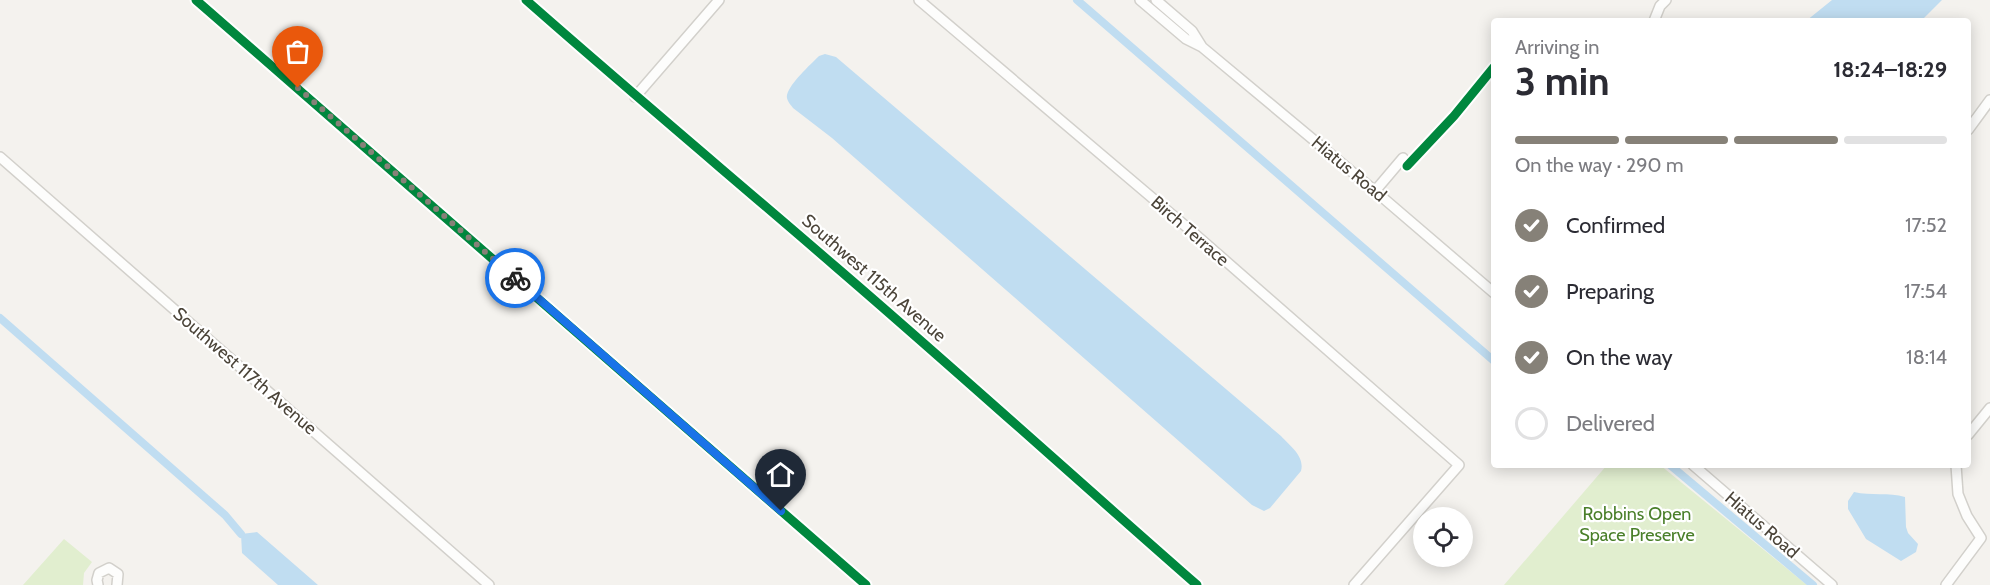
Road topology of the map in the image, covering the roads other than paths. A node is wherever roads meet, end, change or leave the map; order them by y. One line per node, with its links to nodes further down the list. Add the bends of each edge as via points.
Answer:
1 (196, 0): 25 (street)
2 (526, 0): 10 (street, Southwest 115th Avenue)
3 (719, 0): 10 (street)
4 (919, 0): 27 (street, Birch Terrace, via 1459,465)
5 (1140, 0): 9 (street, Hiatus Road, via 1186,39)
6 (1156, 0): 9 (street, Hiatus Road, via 1192,31)
7 (1665, 0): 8 (street)
8 (1655, 18)
9 (1202, 47): 15 (street, Hiatus Road)
10 (635, 97): 26 (street, Southwest 115th Avenue, via 835,266)
11 (1990, 100): 12 (street)
12 (1971, 126)
13 (0, 157): 24 (street, Southwest 117th Avenue)
14 (1403, 158): 15 (street)
15 (1375, 191): 16 (street, Hiatus Road)
16 (1491, 290)
17 (1990, 408): 18 (street)
18 (1971, 431)
19 (1696, 468): 28 (street, Hiatus Road)
20 (1956, 468): 21 (street, via 1958,494 1967,516)
21 (1986, 540): 29 (street)
22 (120, 584): 23 (street, via 115,571 105,568 97,576)
23 (98, 585)
24 (489, 585)
25 (866, 585)
26 (1197, 585)
27 (1354, 585)
28 (1832, 585)
29 (1946, 585)

